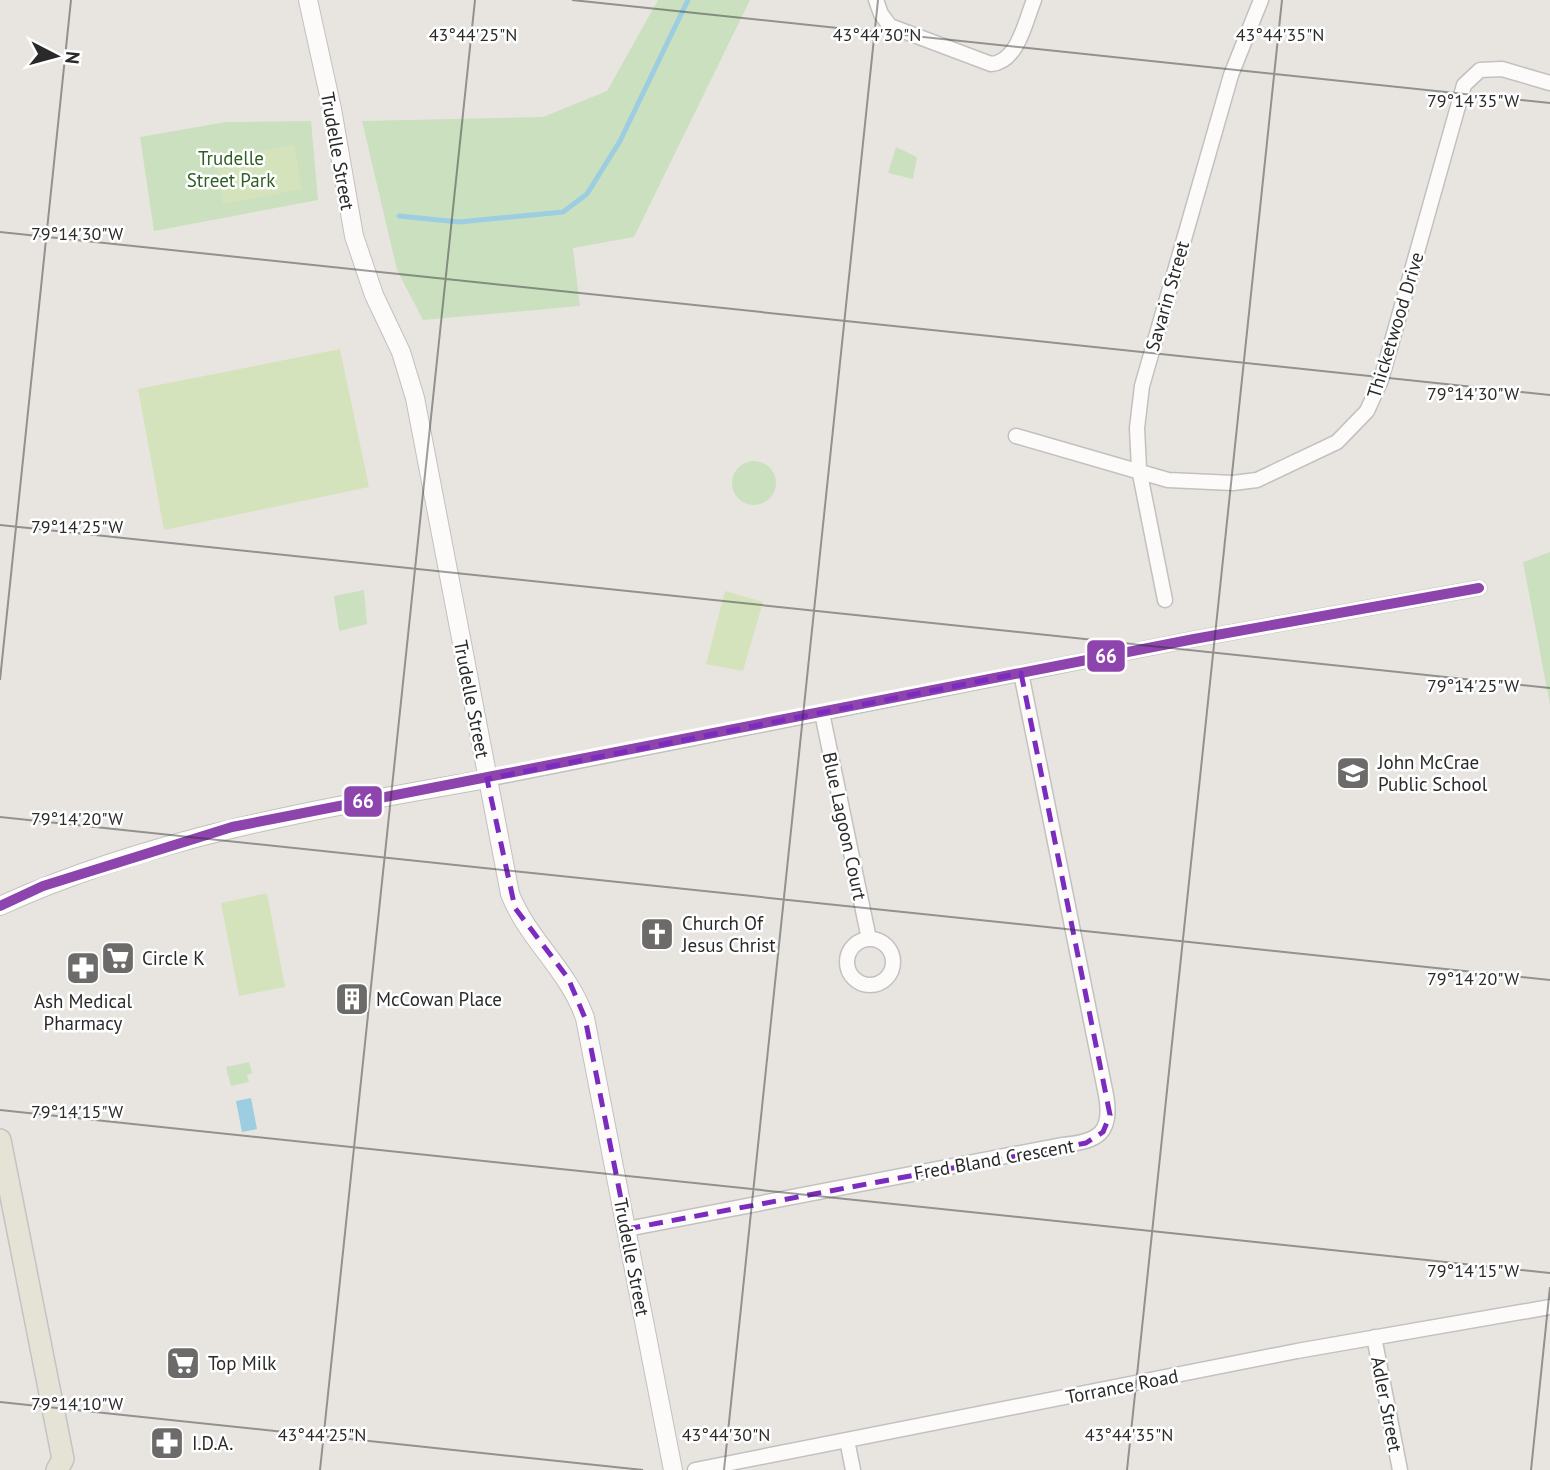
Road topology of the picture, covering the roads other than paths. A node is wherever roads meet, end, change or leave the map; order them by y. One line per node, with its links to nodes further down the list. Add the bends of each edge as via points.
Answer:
1 (308, 0): 12 (street, Trudelle Street, via 354,236 415,398)
2 (876, 0): 3 (street, via 890,26 990,64 1002,62 1012,53)
3 (1034, 0)
4 (1261, 0): 7 (street, Savarin Street, via 1231,75 1153,342 1137,428)
5 (1550, 83): 7 (street, Thicketwood Drive, via 1491,69 1480,70 1464,85 1381,380 1352,430 1321,451 1257,480 1168,480)
6 (1016, 436): 7 (street, Thicketwood Drive)
7 (1139, 469): 9 (street, Savarin Street)
8 (1479, 588): 10 (street)
9 (1165, 600)
10 (1021, 673): 11 (street); 16 (street, Fred Bland Crescent, via 1107,1095 1110,1115 1103,1132 1086,1143)
11 (822, 713): 12 (street); 14 (street, Blue Lagoon Court)
12 (487, 779): 13 (street, via 232,827 43,886); 16 (street, Trudelle Street, via 516,908 568,978 585,1018)
13 (0, 906)
14 (869, 939)
15 (0, 1140): 20 (main road)
16 (627, 1229): 21 (street, Trudelle Street)
17 (1550, 1307): 18 (street, Torrance Road)
18 (1374, 1337): 19 (street, Torrance Road); 24 (street, Adler Street)
19 (847, 1440): 22 (street, Torrance Road); 23 (street)
20 (65, 1466)
21 (673, 1470)
22 (695, 1470)
23 (853, 1470)
24 (1400, 1470)

